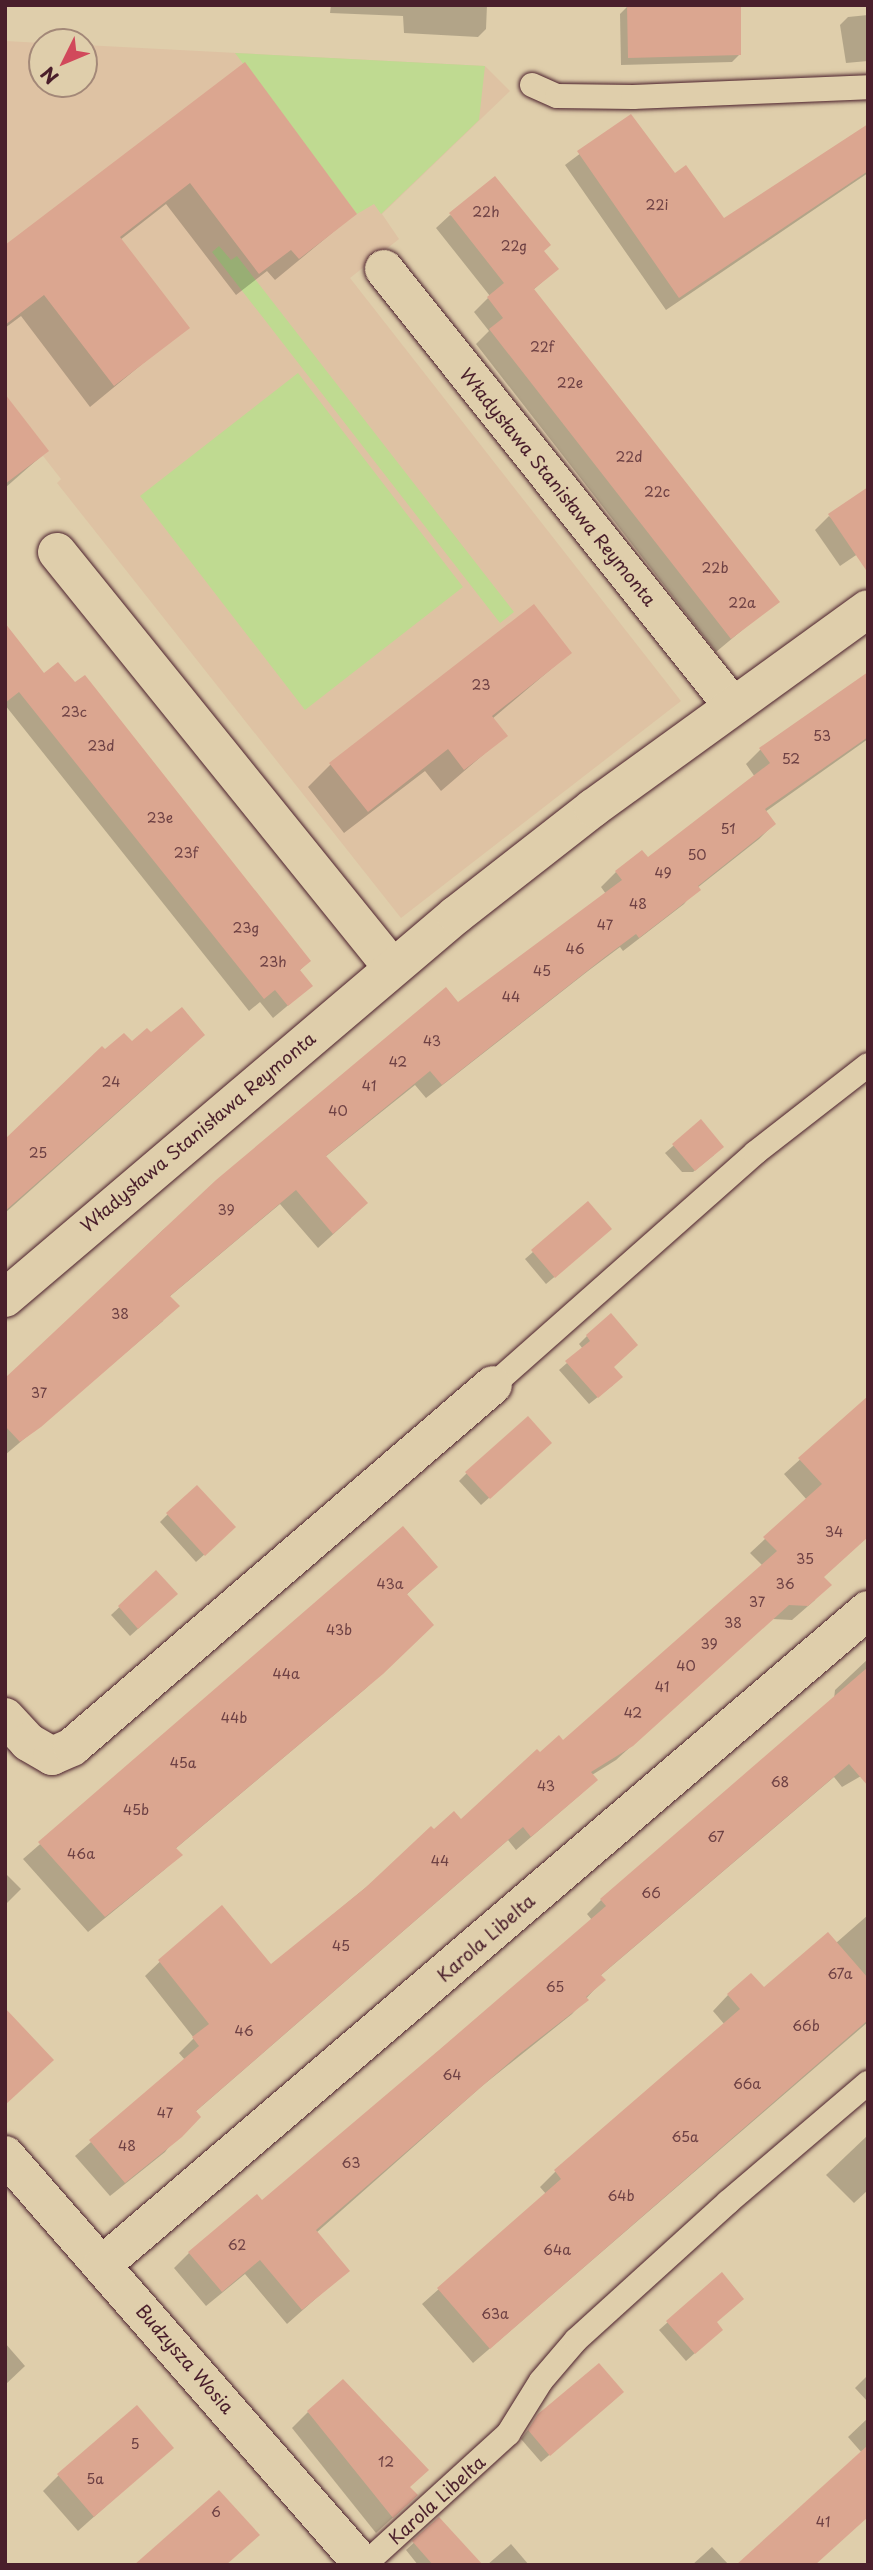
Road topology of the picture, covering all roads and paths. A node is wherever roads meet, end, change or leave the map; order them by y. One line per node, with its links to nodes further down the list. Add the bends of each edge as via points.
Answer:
1 (532, 85): 2 (lane, via 557,96 633,97)
2 (868, 87)
3 (384, 269): 6 (street, Władysława Stanisława Reymonta)
4 (57, 552): 7 (street)
5 (868, 609): 6 (street, Władysława Stanisława Reymonta)
6 (732, 705): 7 (street, Władysława Stanisława Reymonta)
7 (392, 967): 9 (street, Władysława Stanisława Reymonta)
8 (868, 1066): 10 (lane, via 755,1153)
9 (5, 1298)
10 (493, 1385): 12 (street, via 72,1747 52,1756 28,1742)
11 (868, 1610): 15 (street, Karola Libelta)
12 (5, 1717)
13 (868, 2083): 16 (lane, Karola Libelta, via 727,2202 576,2340 541,2381 508,2434)
14 (5, 2155): 15 (street, Budzysza Wosia)
15 (102, 2265): 16 (street, Budzysza Wosia)
16 (364, 2565)

